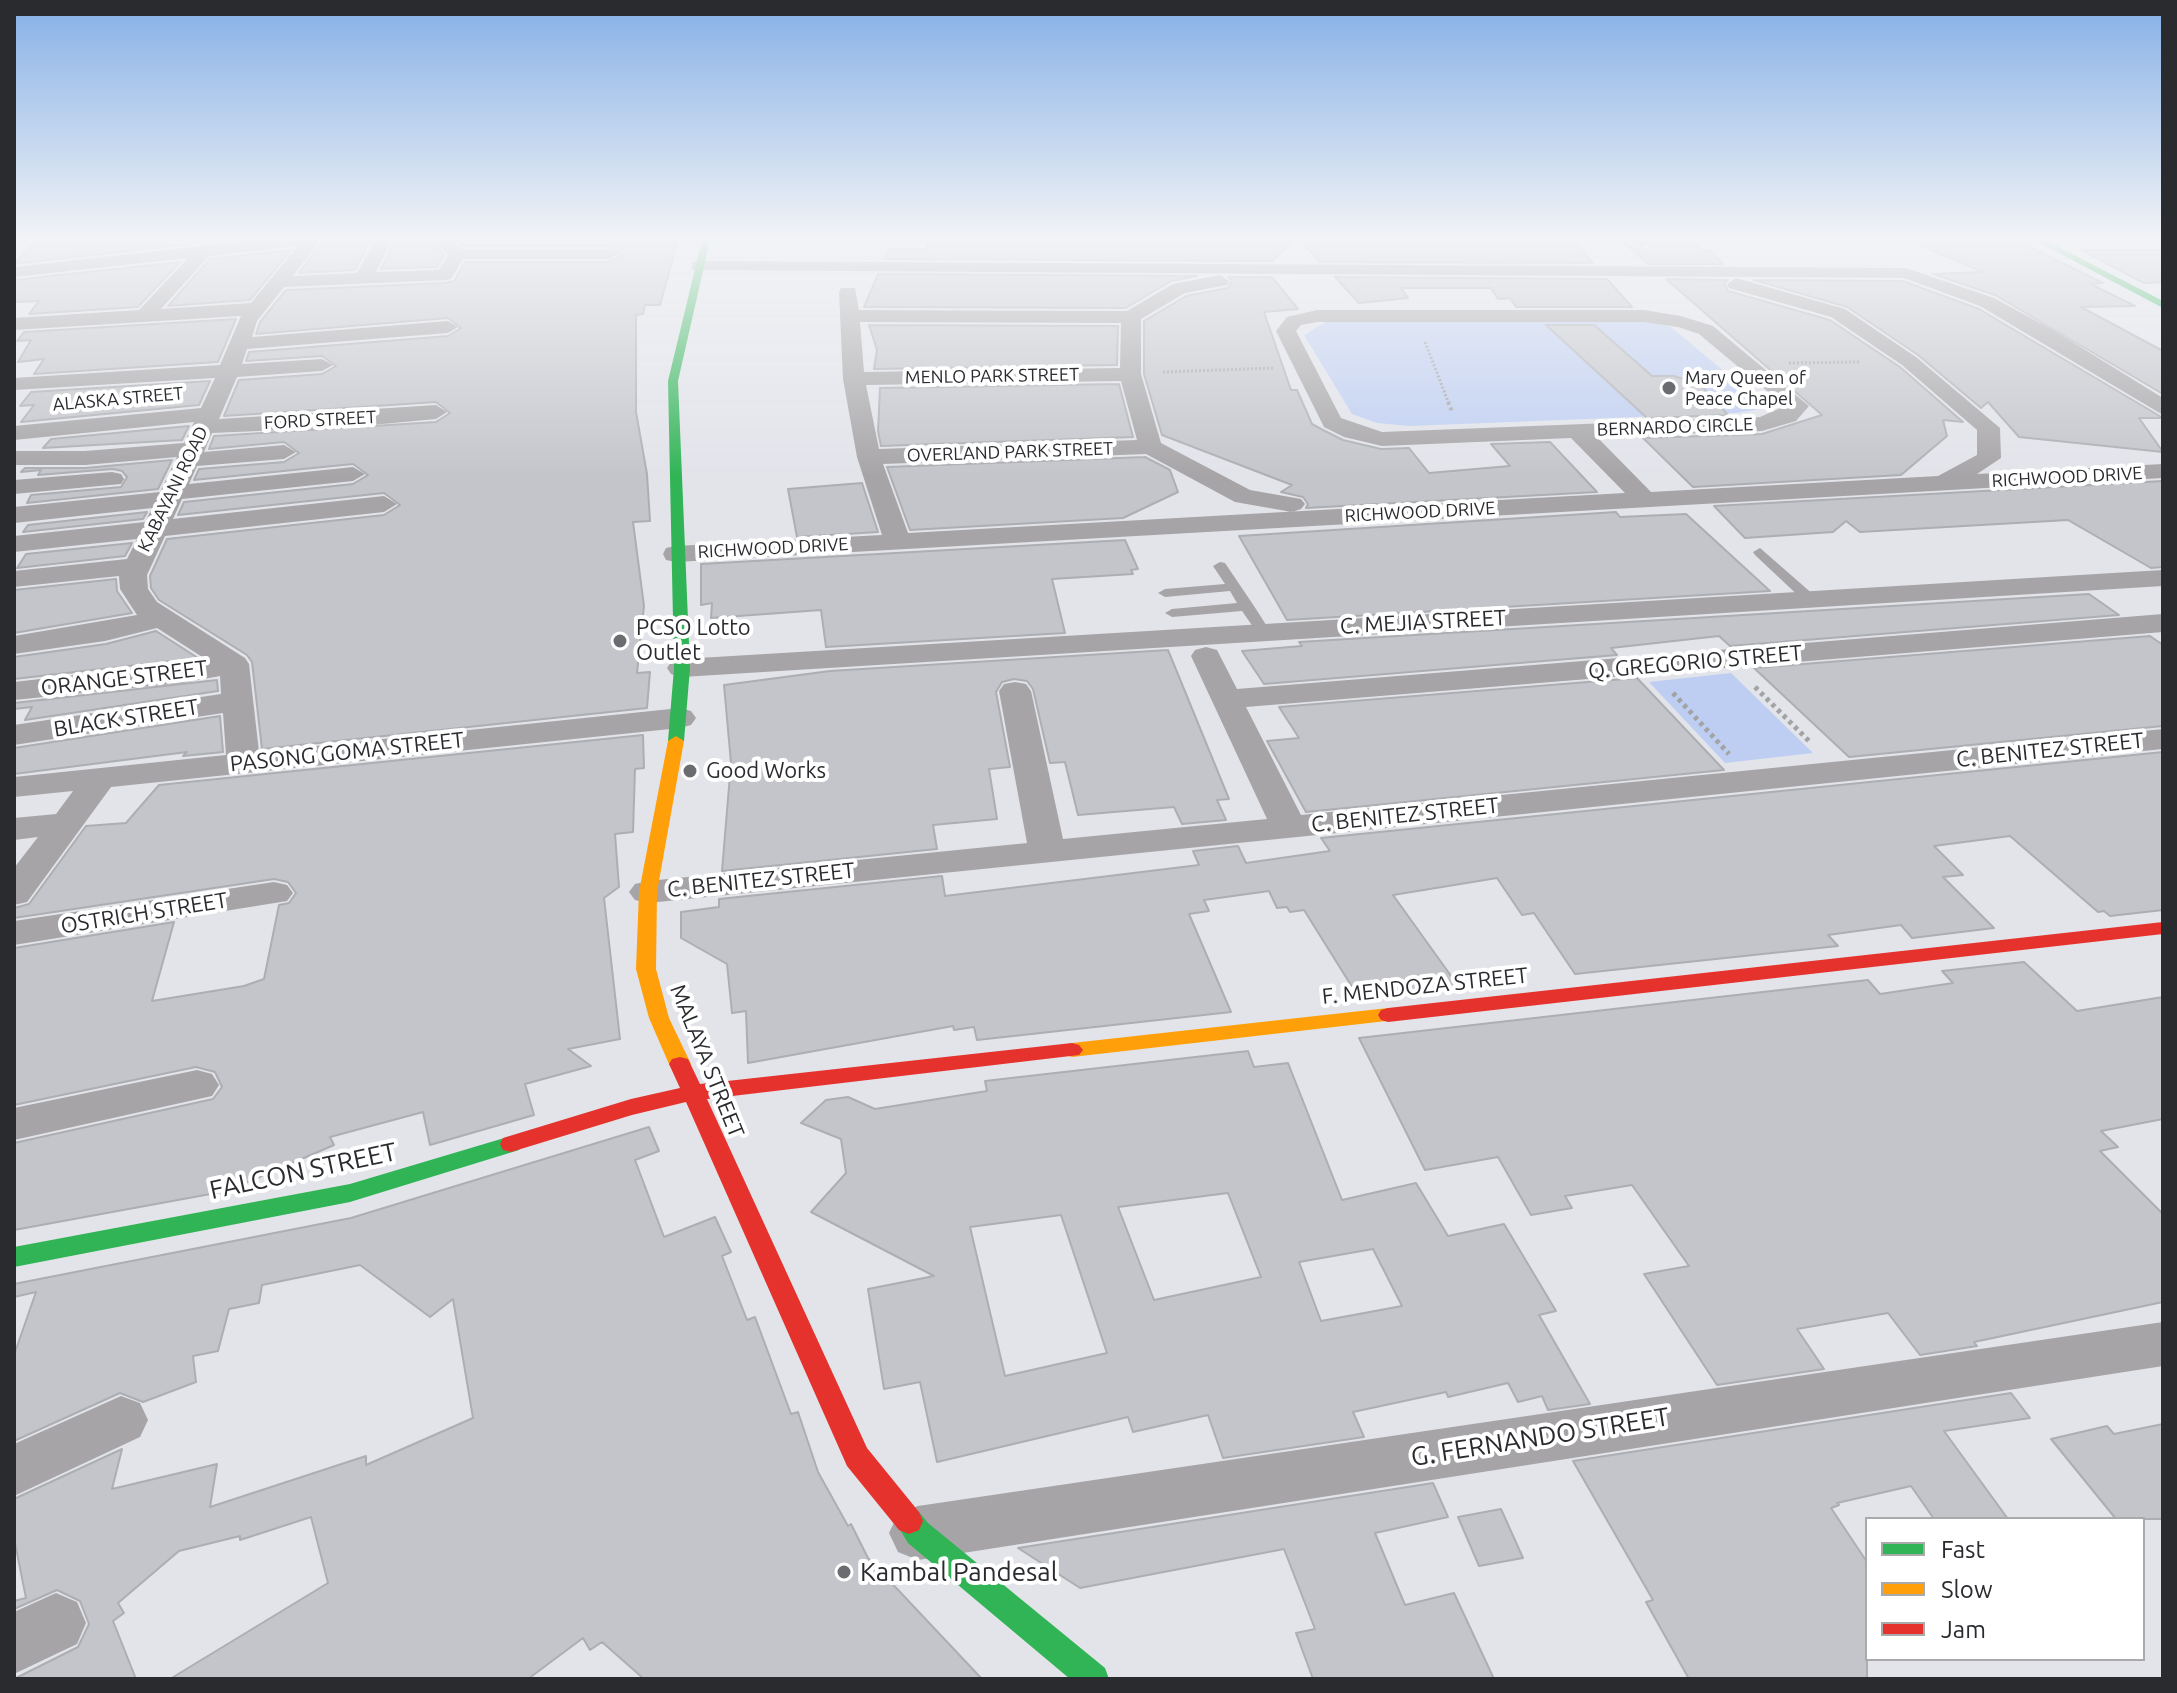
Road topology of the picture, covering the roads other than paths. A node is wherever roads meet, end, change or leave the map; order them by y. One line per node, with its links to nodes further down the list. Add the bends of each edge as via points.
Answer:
1 (81, 319): 11 (street)
2 (177, 319): 13 (street)
3 (255, 319): 13 (street, KABAYANI ROAD)
4 (686, 319): 49 (street, MALAYA STREET, via 673,381)
5 (850, 319): 20 (street)
6 (1131, 319): 19 (street)
7 (1303, 319): 26 (street, BERNARDO CIRCLE, via 1286,331 1332,422 1340,428 1382,439)
8 (1663, 319): 26 (street, BERNARDO CIRCLE, via 1706,330 1798,406 1788,416 1762,424)
9 (1847, 319): 32 (street, via 1909,361 1989,428)
10 (2018, 319): 24 (street)
11 (14, 324)
12 (448, 327): 13 (street)
13 (250, 328): 14 (street); 15 (street); 21 (street, KABAYANI ROAD)
14 (14, 343)
15 (208, 349)
16 (59, 360): 17 (street)
17 (14, 363)
18 (322, 365): 21 (street)
19 (1130, 374): 20 (street, MENLO PARK STREET); 28 (street)
20 (854, 379): 30 (street)
21 (225, 381): 22 (street); 23 (street, ALASKA STREET); 33 (street, KABAYANI ROAD)
22 (14, 384)
23 (46, 405)
24 (2163, 408)
25 (436, 412): 33 (street, FORD STREET, via 350,420)
26 (1577, 431): 40 (street)
27 (14, 433): 33 (street)
28 (1150, 447): 30 (street, OVERLAND PARK STREET); 39 (street)
29 (284, 452): 33 (street)
30 (869, 457): 46 (street)
31 (14, 458): 33 (street)
32 (1989, 458): 36 (street); 37 (street)
33 (188, 459): 35 (street); 38 (street); 42 (street); 45 (street, KABAYANI ROAD)
34 (2163, 471): 36 (street, RICHWOOD DRIVE)
35 (353, 474)
36 (2033, 478): 37 (street, RICHWOOD DRIVE)
37 (1940, 484): 40 (street, RICHWOOD DRIVE)
38 (14, 487)
39 (1244, 497): 43 (street); 44 (street)
40 (1645, 500): 43 (street, RICHWOOD DRIVE)
41 (384, 504): 45 (street)
42 (14, 515)
43 (1365, 515): 44 (street, RICHWOOD DRIVE)
44 (1221, 523): 46 (street, RICHWOOD DRIVE)
45 (154, 528): 47 (street); 51 (street, KABAYANI ROAD)
46 (897, 540): 49 (street, RICHWOOD DRIVE)
47 (14, 544)
48 (1760, 552): 56 (lane)
49 (676, 554): 66 (street, MALAYA STREET)
50 (1220, 566): 54 (lane)
51 (134, 577): 53 (street); 57 (street); 60 (street, via 141,602)
52 (2163, 578): 56 (street, C. MEJIA STREET)
53 (14, 579)
54 (1233, 587): 55 (lane); 58 (lane)
55 (1165, 593)
56 (1810, 599): 62 (street, C. MEJIA STREET)
57 (14, 602)
58 (1247, 606): 59 (lane); 62 (lane)
59 (1172, 613)
60 (160, 618): 63 (street); 65 (street)
61 (2163, 623): 69 (street, Q. GREGORIO STREET)
62 (1263, 631): 66 (street, C. MEJIA STREET)
63 (14, 645)
64 (1206, 656): 69 (street)
65 (234, 664): 67 (street, ORANGE STREET); 70 (street)
66 (682, 668): 71 (street, MALAYA STREET)
67 (14, 691)
68 (1015, 691): 80 (street)
69 (1226, 699): 78 (street)
70 (237, 701): 72 (street, BLACK STREET); 74 (street)
71 (680, 718): 74 (street, PASONG GOMA STREET); 82 (street, MALAYA STREET)
72 (14, 735)
73 (2163, 739): 78 (street, C. BENITEZ STREET)
74 (243, 762): 75 (street, PASONG GOMA STREET)
75 (101, 777): 76 (street, PASONG GOMA STREET); 77 (street)
76 (14, 787)
77 (67, 823): 79 (street); 81 (street)
78 (1289, 827): 80 (street, C. BENITEZ STREET)
79 (14, 829)
80 (1047, 851): 82 (street, C. BENITEZ STREET)
81 (16, 889)
82 (648, 892): 87 (street, MALAYA STREET, via 646,969 659,1018)
83 (274, 893): 85 (street, OSTRICH STREET)
84 (2163, 928): 87 (street, F. MENDOZA STREET)
85 (14, 933)
86 (197, 1085): 88 (street)
87 (692, 1093): 89 (street, FALCON STREET, via 350,1193); 93 (street, MALAYA STREET, via 857,1457)
88 (14, 1124)
89 (14, 1257)
90 (2163, 1344): 93 (street, G. FERNANDO STREET)
91 (121, 1420): 92 (street)
92 (14, 1471)
93 (918, 1533): 94 (street, MALAYA STREET)
94 (1094, 1679)

